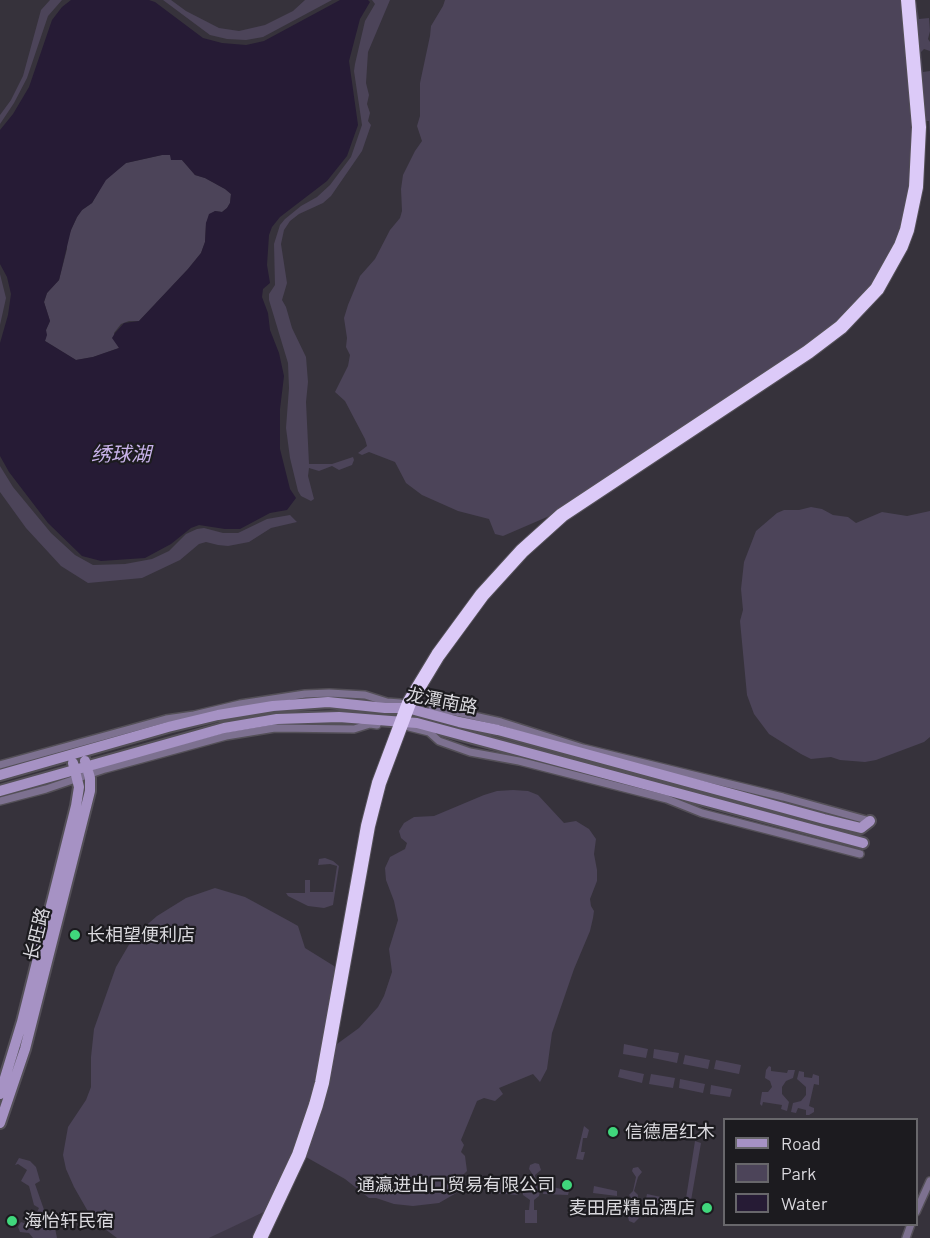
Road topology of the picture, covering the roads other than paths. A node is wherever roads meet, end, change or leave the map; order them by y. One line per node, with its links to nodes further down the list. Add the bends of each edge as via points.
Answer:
1 (908, 0): 5 (highway, via 923,137 907,230 886,273 841,327 562,515 522,551 482,595 438,655)
2 (316, 693): 3 (main road); 5 (street, via 365,695 387,702); 11 (street, via 166,719)
3 (328, 702): 4 (main road, 龙潭南路); 9 (main road, 龙潭南路, via 241,711)
4 (348, 704): 5 (main road, 龙潭南路, via 385,708); 6 (main road)
5 (405, 715): 6 (main road, 龙潭南路); 7 (main road, 龙潭南路); 8 (main road, 龙潭南路); 12 (street, via 354,729 275,728 244,732); 16 (street, via 415,728 429,732 439,741 479,754); 18 (street, via 435,710 501,722 583,748); 24 (highway, via 379,783 368,826 316,1105 296,1163)
6 (347, 717): 12 (main road, 龙潭南路, via 254,722 203,733)
7 (459, 722): 8 (main road); 18 (main road, 龙潭南路, via 861,828)
8 (456, 735): 16 (main road, 龙潭南路)
9 (82, 751): 10 (main road, 龙潭南路); 12 (main road, 长旺路)
10 (70, 755): 13 (main road, 长旺路); 14 (main road, 龙潭南路)
11 (0, 765)
12 (88, 770): 13 (main road, 龙潭南路); 21 (main road, 长旺路, via 90,791 34,1014)
13 (76, 774): 15 (main road, 龙潭南路); 17 (street); 20 (main road, 长旺路, via 78,794 70,830)
14 (0, 775)
15 (0, 791)
16 (665, 794): 19 (main road, 龙潭南路)
17 (0, 801)
18 (870, 821)
19 (862, 849)
20 (0, 1094)
21 (0, 1123)
22 (930, 1181): 23 (street)
23 (918, 1208)
24 (260, 1238)

